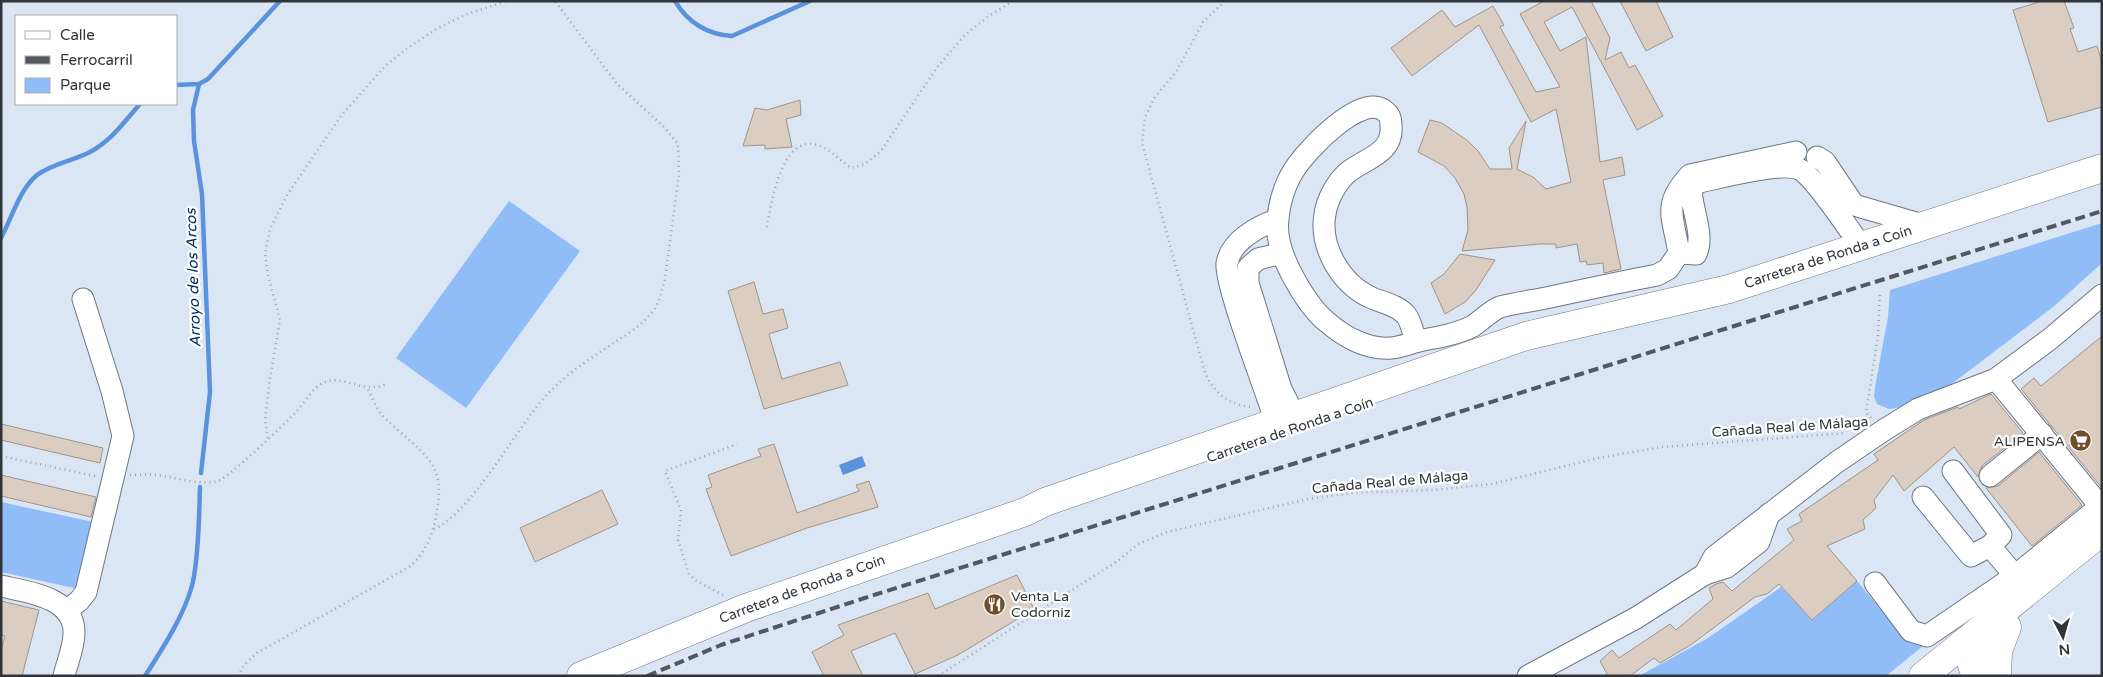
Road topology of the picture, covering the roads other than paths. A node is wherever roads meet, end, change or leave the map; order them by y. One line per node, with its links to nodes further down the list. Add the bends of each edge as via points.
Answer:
1 (1805, 160): 4 (street, via 1825,162 1854,205); 5 (street, via 1816,186); 10 (street, via 1699,182 1691,188 1700,245 1696,254 1679,253 1668,269 1657,275 1498,308 1473,326)
2 (2102, 168): 4 (main road, Carretera de Ronda a Coín)
3 (1277, 220): 6 (street); 10 (street, via 1292,172 1319,138 1345,118 1362,110 1387,112 1392,134 1388,145 1380,154 1347,173 1330,198 1324,215 1326,241 1333,261 1344,277 1359,292 1393,305 1407,316); 13 (street, via 1255,230 1234,247 1227,264 1232,290)
4 (1923, 225): 5 (main road, Carretera de Ronda a Coín)
5 (1861, 246): 9 (main road, Carretera de Ronda a Coín, via 1729,290)
6 (1282, 253): 10 (street, via 1304,296 1342,334 1367,345 1391,348); 13 (street, via 1258,259 1248,268 1248,283 1281,389)
7 (2102, 295): 11 (street)
8 (83, 299): 27 (street, via 123,436 86,592)
9 (1550, 332): 12 (main road, Carretera de Ronda a Coín); 13 (main road, Carretera de Ronda a Coín, via 1526,336)
10 (1416, 341)
11 (1996, 379): 14 (street); 31 (street, via 1918,409 1884,430 1714,557 1705,574 1636,618)
12 (1352, 409): 13 (main road, via 1325,411 1292,422); 15 (main road, Carretera de Ronda a Coín)
13 (1280, 414): 15 (main road, via 1276,428 1246,439); 19 (main road, Carretera de Ronda a Coín)
14 (2042, 434): 17 (street); 20 (street)
15 (1233, 451): 19 (main road, Carretera de Ronda a Coín)
16 (1953, 471): 21 (street, via 2001,535)
17 (1990, 476)
18 (1923, 497): 21 (street, via 1971,556)
19 (1026, 512): 30 (main road, Carretera de Ronda a Coín, via 746,608)
20 (2101, 514): 23 (main road); 24 (street)
21 (1990, 546): 24 (street)
22 (2102, 550): 28 (main road, via 2006,627 1998,651)
23 (2055, 568): 28 (main road, via 2041,588 1979,641); 32 (main road)
24 (2014, 576): 25 (street, via 1927,636 1911,631)
25 (1875, 582)
26 (1, 586): 27 (street, via 50,599)
27 (66, 611): 29 (street, via 74,634)
28 (1985, 670): 33 (main road, via 1957,658); 34 (main road)
29 (64, 676)
30 (581, 676)
31 (1528, 676)
32 (1923, 676)
33 (1934, 676)
34 (1946, 676)

